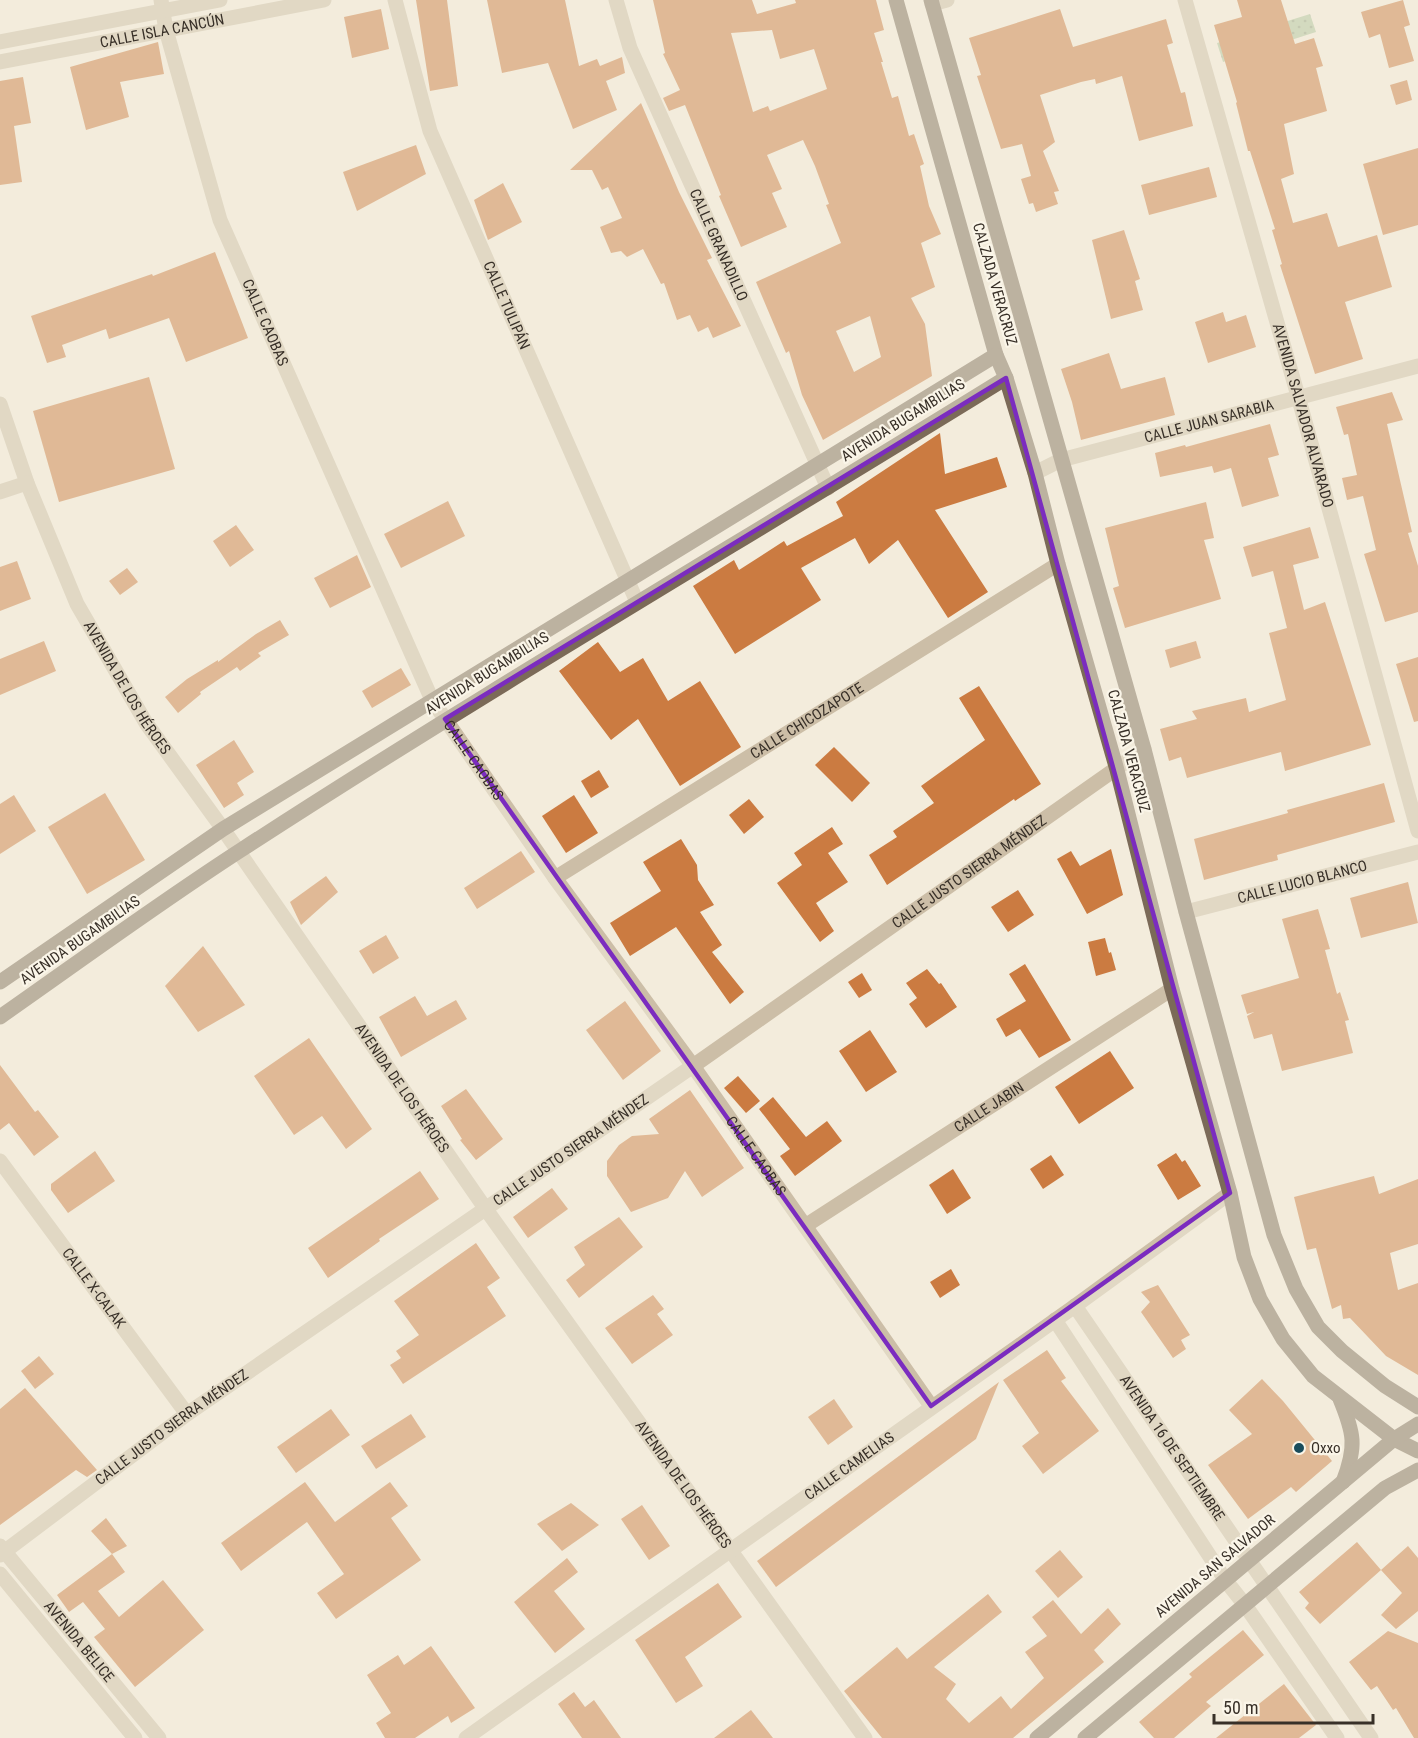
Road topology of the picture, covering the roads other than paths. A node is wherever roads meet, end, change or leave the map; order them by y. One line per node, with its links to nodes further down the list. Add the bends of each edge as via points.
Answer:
1 (220, 0): 8 (street, CALLE ISLA CANCÚN)
2 (324, 0): 9 (street, CALLE ISLA CANCÚN)
3 (394, 0): 24 (street, CALLE TULIPÁN, via 430,131)
4 (616, 0): 18 (street, CALLE GRANADILLO, via 630,48)
5 (896, 0): 12 (main road, CALZADA VERACRUZ)
6 (1185, 0): 15 (street, AVENIDA SALVADOR ALVARADO)
7 (937, 1): 17 (main road, CALZADA VERACRUZ)
8 (162, 5): 9 (street, CALLE CAOBAS); 10 (street, CALLE ISLA CANCÚN)
9 (166, 30): 11 (street, CALLE ISLA CANCÚN); 26 (street, CALLE CAOBAS, via 220,220)
10 (0, 42)
11 (0, 62)
12 (996, 356): 14 (main road, CALZADA VERACRUZ); 18 (main road, AVENIDA BUGAMBILIAS)
13 (1418, 366): 15 (street, CALLE JUAN SARABIA)
14 (1006, 378): 19 (main road, CALZADA VERACRUZ); 21 (main road, AVENIDA BUGAMBILIAS)
15 (1298, 396): 17 (street, CALLE JUAN SARABIA); 31 (street, AVENIDA SALVADOR ALVARADO)
16 (0, 404): 20 (street, AVENIDA DE LOS HÉROES)
17 (1061, 460): 19 (street, CALLE JUAN SARABIA); 28 (main road, CALZADA VERACRUZ)
18 (818, 465): 21 (street, CALLE GRANADILLO); 24 (main road, AVENIDA BUGAMBILIAS)
19 (1035, 473): 23 (main road, CALZADA VERACRUZ)
20 (27, 483): 22 (street); 30 (street, AVENIDA DE LOS HÉROES, via 77,604 146,723)
21 (828, 488): 25 (main road, AVENIDA BUGAMBILIAS)
22 (0, 492)
23 (1058, 564): 29 (main road, CALZADA VERACRUZ); 34 (street, CALLE CHICOZAPOTE)
24 (628, 582): 25 (street, CALLE TULIPÁN); 26 (main road, AVENIDA BUGAMBILIAS)
25 (637, 602): 27 (main road, AVENIDA BUGAMBILIAS)
26 (432, 700): 27 (street, CALLE CAOBAS); 30 (main road, AVENIDA BUGAMBILIAS)
27 (446, 719): 32 (main road, AVENIDA BUGAMBILIAS); 34 (street, CALLE CAOBAS)
28 (1144, 749): 29 (street, CALLE JUSTO SIERRA MÉNDEZ); 35 (main road, CALZADA VERACRUZ)
29 (1117, 770): 37 (main road, CALZADA VERACRUZ); 39 (street, CALLE JUSTO SIERRA MÉNDEZ)
30 (223, 829): 32 (street, AVENIDA DE LOS HÉROES); 36 (main road, AVENIDA BUGAMBILIAS)
31 (1418, 831)
32 (238, 852): 38 (main road, AVENIDA BUGAMBILIAS); 42 (street, AVENIDA DE LOS HÉROES)
33 (1418, 852): 35 (street, CALLE LUCIO BLANCO)
34 (555, 878): 39 (street, CALLE CAOBAS)
35 (1186, 912): 48 (main road, CALZADA VERACRUZ, via 1274,1234 1296,1288 1318,1327 1342,1352)
36 (0, 982)
37 (1172, 989): 41 (main road, CALZADA VERACRUZ); 43 (street, CALLE JABIN)
38 (0, 1017)
39 (693, 1066): 42 (street, CALLE JUSTO SIERRA MÉNDEZ); 43 (street, CALLE CAOBAS)
40 (0, 1161): 49 (street, CALLE X-CALAK)
41 (1230, 1193): 44 (street, CALLE CAMELIAS); 46 (main road, CALZADA VERACRUZ, via 1244,1257 1260,1299 1283,1339 1314,1376)
42 (485, 1208): 49 (street, CALLE JUSTO SIERRA MÉNDEZ); 55 (street, AVENIDA DE LOS HÉROES)
43 (805, 1226): 47 (street, CALLE CAOBAS)
44 (1075, 1306): 45 (street, CALLE CAMELIAS); 57 (street, AVENIDA 16 DE SEPTIEMBRE)
45 (1055, 1320): 47 (street, CALLE CAMELIAS); 59 (street, AVENIDA 16 DE SEPTIEMBRE)
46 (1339, 1396): 51 (main road, CALZADA VERACRUZ); 54 (main road, via 1352,1428 1353,1444)
47 (931, 1406): 55 (street, CALLE CAMELIAS)
48 (1418, 1407)
49 (187, 1414): 56 (street, CALLE JUSTO SIERRA MÉNDEZ)
50 (1418, 1424): 51 (main road, AVENIDA SAN SALVADOR)
51 (1394, 1439): 52 (main road, CALZADA VERACRUZ); 54 (main road, AVENIDA SAN SALVADOR)
52 (1418, 1451)
53 (1418, 1470): 60 (main road, via 1385,1488)
54 (1342, 1484): 57 (main road, AVENIDA SAN SALVADOR)
55 (729, 1550): 64 (street, CALLE CAMELIAS); 65 (street, AVENIDA DE LOS HÉROES)
56 (1, 1551): 63 (street, AVENIDA BELICE)
57 (1249, 1561): 59 (main road, AVENIDA SAN SALVADOR); 60 (street, AVENIDA 16 DE SEPTIEMBRE)
58 (0, 1574): 62 (street, AVENIDA BELICE)
59 (1226, 1581): 61 (street, AVENIDA 16 DE SEPTIEMBRE); 66 (main road, AVENIDA SAN SALVADOR)
60 (1268, 1586): 61 (main road); 69 (street, AVENIDA 16 DE SEPTIEMBRE)
61 (1245, 1605): 67 (main road); 68 (street, AVENIDA 16 DE SEPTIEMBRE)
62 (135, 1738)
63 (159, 1738)
64 (465, 1738)
65 (865, 1738)
66 (1037, 1738)
67 (1085, 1738)
68 (1337, 1738)
69 (1371, 1738)

